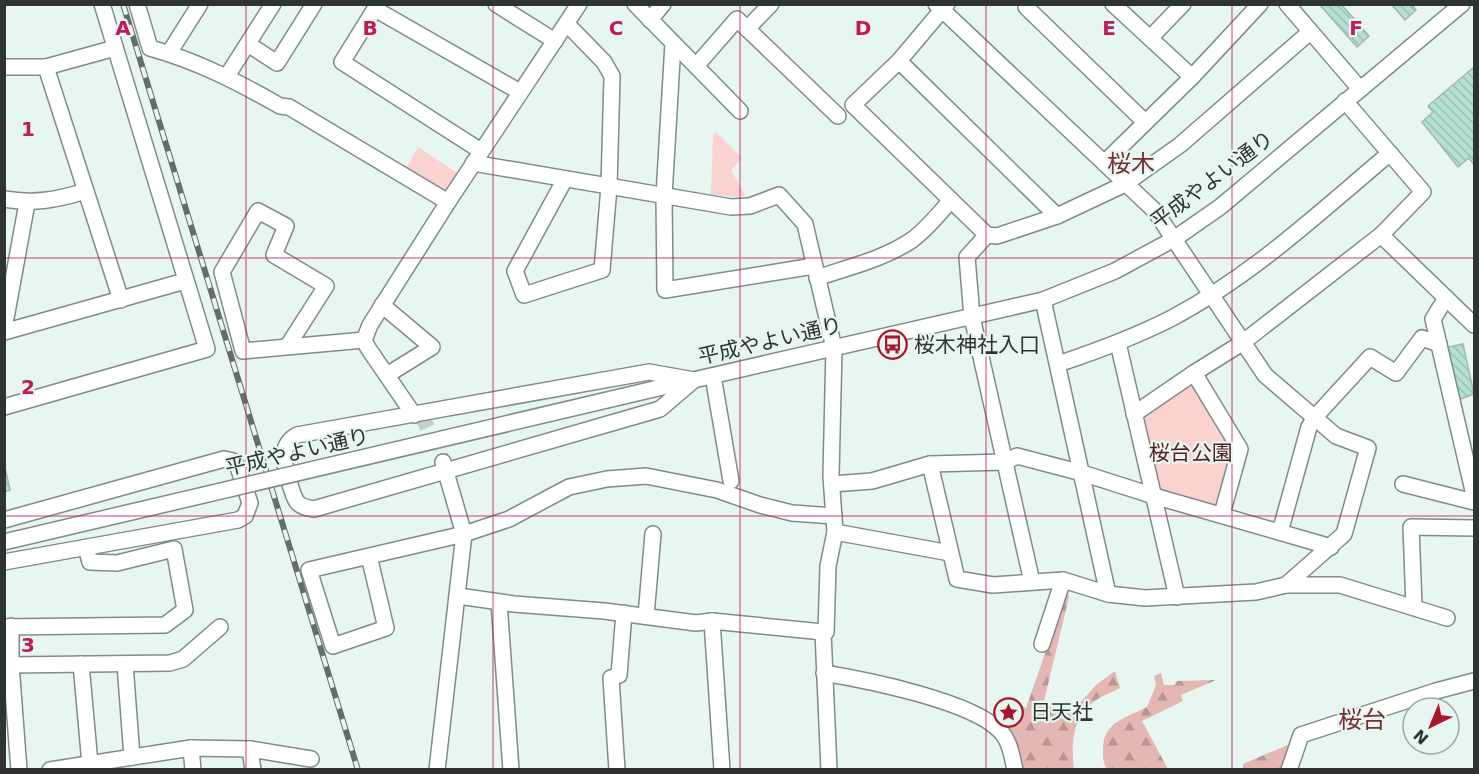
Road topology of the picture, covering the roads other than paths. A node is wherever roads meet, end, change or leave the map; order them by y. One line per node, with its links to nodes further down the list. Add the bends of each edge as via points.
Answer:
1 (102, 4): 27 (street)
2 (137, 4): 28 (street, via 150,48)
3 (200, 4): 28 (street)
4 (273, 4): 26 (street)
5 (314, 4): 26 (street, via 277,63)
6 (496, 4): 24 (street)
7 (635, 4): 19 (street)
8 (663, 4): 19 (street)
9 (771, 4): 21 (street)
10 (1028, 4): 40 (street, via 1026,7)
11 (1113, 4): 23 (street)
12 (1183, 4): 23 (street)
13 (1260, 4): 34 (street)
14 (1287, 4): 22 (street)
15 (1462, 4): 35 (street, 平成やよい通り)
16 (574, 6): 20 (street)
17 (942, 6): 29 (street); 43 (street)
18 (377, 7): 36 (street); 42 (street, via 342,62)
19 (650, 20): 25 (street)
20 (567, 24): 24 (street); 46 (street, via 604,62 612,76)
21 (747, 29): 30 (street, via 737,19); 39 (street)
22 (1310, 32): 35 (street); 45 (street, via 1180,145)
23 (1150, 38): 34 (street)
24 (555, 41): 36 (street)
25 (673, 43): 30 (street); 48 (street)
26 (248, 44): 33 (street)
27 (115, 48): 32 (street); 58 (street)
28 (169, 53): 33 (street)
29 (899, 61): 50 (street, via 853,105); 53 (street)
30 (696, 66): 38 (street)
31 (4, 67): 32 (street)
32 (46, 67): 47 (street)
33 (227, 76): 51 (street, via 280,106 289,107)
34 (1192, 77): 40 (street)
35 (1360, 88): 37 (street, 平成やよい通り)
36 (520, 92): 42 (street)
37 (1345, 101): 41 (street); 56 (street, 平成やよい通り, via 1220,207)
38 (740, 111)
39 (838, 116)
40 (1144, 122): 43 (street)
41 (1390, 153): 54 (street, via 1424,192); 59 (street, via 1271,254)
42 (477, 157): 44 (street); 51 (street)
43 (1104, 163): 45 (street)
44 (565, 179): 46 (street); 46 (street, via 515,271 524,295 602,270)
45 (1125, 184): 53 (street); 56 (street, via 1155,211)
46 (609, 187): 48 (street)
47 (86, 191): 52 (street); 61 (street)
48 (664, 196): 57 (street, via 731,207 750,206 779,195 805,224); 57 (street, via 665,290)
49 (4, 199): 52 (street)
50 (951, 200): 55 (street); 57 (street, via 911,240 880,257)
51 (448, 202): 63 (street)
52 (27, 203): 66 (street)
53 (1057, 216): 55 (street)
54 (1381, 235): 60 (street); 68 (street)
55 (987, 236): 64 (street, via 967,257)
56 (1174, 239): 59 (street); 62 (street, 平成やよい通り, via 1114,271)
57 (816, 272): 72 (street)
58 (185, 280): 61 (street); 78 (street, via 207,349)
59 (1212, 295): 68 (street); 69 (street)
60 (1446, 298): 65 (street); 70 (street, via 1433,319)
61 (121, 300): 66 (street)
62 (1043, 300): 64 (street, 平成やよい通り); 73 (street)
63 (382, 305): 67 (street); 75 (street, via 432,347)
64 (972, 317): 72 (street, 平成やよい通り); 82 (street)
65 (1474, 325)
66 (4, 330)
67 (364, 340): 71 (street); 75 (street)
68 (1242, 343): 74 (street); 81 (street, via 1265,375)
69 (1118, 344): 73 (street); 79 (street)
70 (1439, 344): 81 (street, via 1422,338 1396,374 1370,357); 89 (street)
71 (287, 347): 71 (street, via 243,351 222,272 258,211 286,226 274,255 326,286)
72 (834, 348): 76 (street, 平成やよい通り); 87 (street)
73 (1058, 364): 85 (street)
74 (1194, 373): 79 (street); 92 (street, via 1240,449)
75 (387, 375): 80 (street)
76 (713, 376): 77 (street, 平成やよい通り); 86 (street)
77 (694, 380): 80 (street, via 649,372); 84 (street, via 660,409); 100 (street, 平成やよい通り, bridge)
78 (4, 407)
79 (1134, 414): 90 (street)
80 (414, 415): 84 (street, via 297,435 290,440 283,456 297,503 314,509)
81 (1315, 417): 97 (street); 101 (street, via 1336,436 1368,448 1344,534)
82 (1005, 462): 83 (street); 85 (street, via 1017,456); 107 (street)
83 (930, 464): 87 (street, via 872,482); 103 (street)
84 (444, 466): 98 (street)
85 (1082, 473): 90 (street); 109 (street)
86 (731, 481)
87 (832, 483): 93 (street)
88 (1403, 484): 91 (street)
89 (1474, 495)
90 (1154, 496): 92 (street); 111 (street)
91 (1474, 502)
92 (1222, 514): 97 (street)
93 (834, 516): 96 (street); 98 (street, via 792,513 717,490 646,476 607,478 569,487 509,519)
94 (4, 520): 102 (street, via 217,460 232,461 238,467 250,503 245,516 238,520)
95 (1474, 528): 113 (street, via 1411,527)
96 (835, 532): 103 (street); 120 (street)
97 (1280, 532): 101 (street)
98 (464, 534): 104 (street); 110 (street)
99 (653, 534): 115 (street)
100 (4, 542)
101 (1331, 547): 108 (street)
102 (86, 548): 105 (street); 118 (street, via 90,562 117,563 174,549 185,610 165,626)
103 (950, 553): 107 (street, via 957,579 993,585)
104 (369, 556): 104 (street, via 309,570 333,646 386,628)
105 (4, 562)
106 (1063, 580): 107 (street); 109 (street); 121 (street)
107 (1032, 582)
108 (1286, 585): 111 (street); 113 (street, via 1340,585)
109 (1108, 594): 111 (street)
110 (458, 596): 112 (street); 137 (street)
111 (1177, 597)
112 (499, 602): 114 (street); 138 (street)
113 (1414, 606): 116 (street)
114 (624, 613): 115 (street); 139 (street, via 619,675 611,678)
115 (646, 616): 117 (street, via 696,623)
116 (1447, 618)
117 (712, 621): 120 (street); 140 (street)
118 (8, 626): 124 (street)
119 (220, 627): 123 (street, via 183,659)
120 (823, 632): 125 (street)
121 (1042, 644)
122 (81, 664): 123 (street); 124 (street); 131 (street)
123 (125, 664): 129 (street)
124 (11, 665): 133 (street)
125 (824, 674): 141 (street); 142 (street, via 855,678 957,705 999,730 1012,753)
126 (1474, 681): 143 (street, via 1301,735)
127 (191, 748): 128 (street); 129 (street); 135 (street)
128 (250, 749): 130 (street); 136 (street)
129 (132, 757): 131 (street)
130 (311, 759)
131 (90, 764): 132 (street)
132 (67, 768): 134 (street)
133 (19, 770)
134 (50, 770)
135 (194, 770)
136 (253, 770)
137 (437, 770)
138 (511, 770)
139 (617, 770)
140 (722, 770)
141 (829, 770)
142 (1015, 770)
143 (1288, 770)

